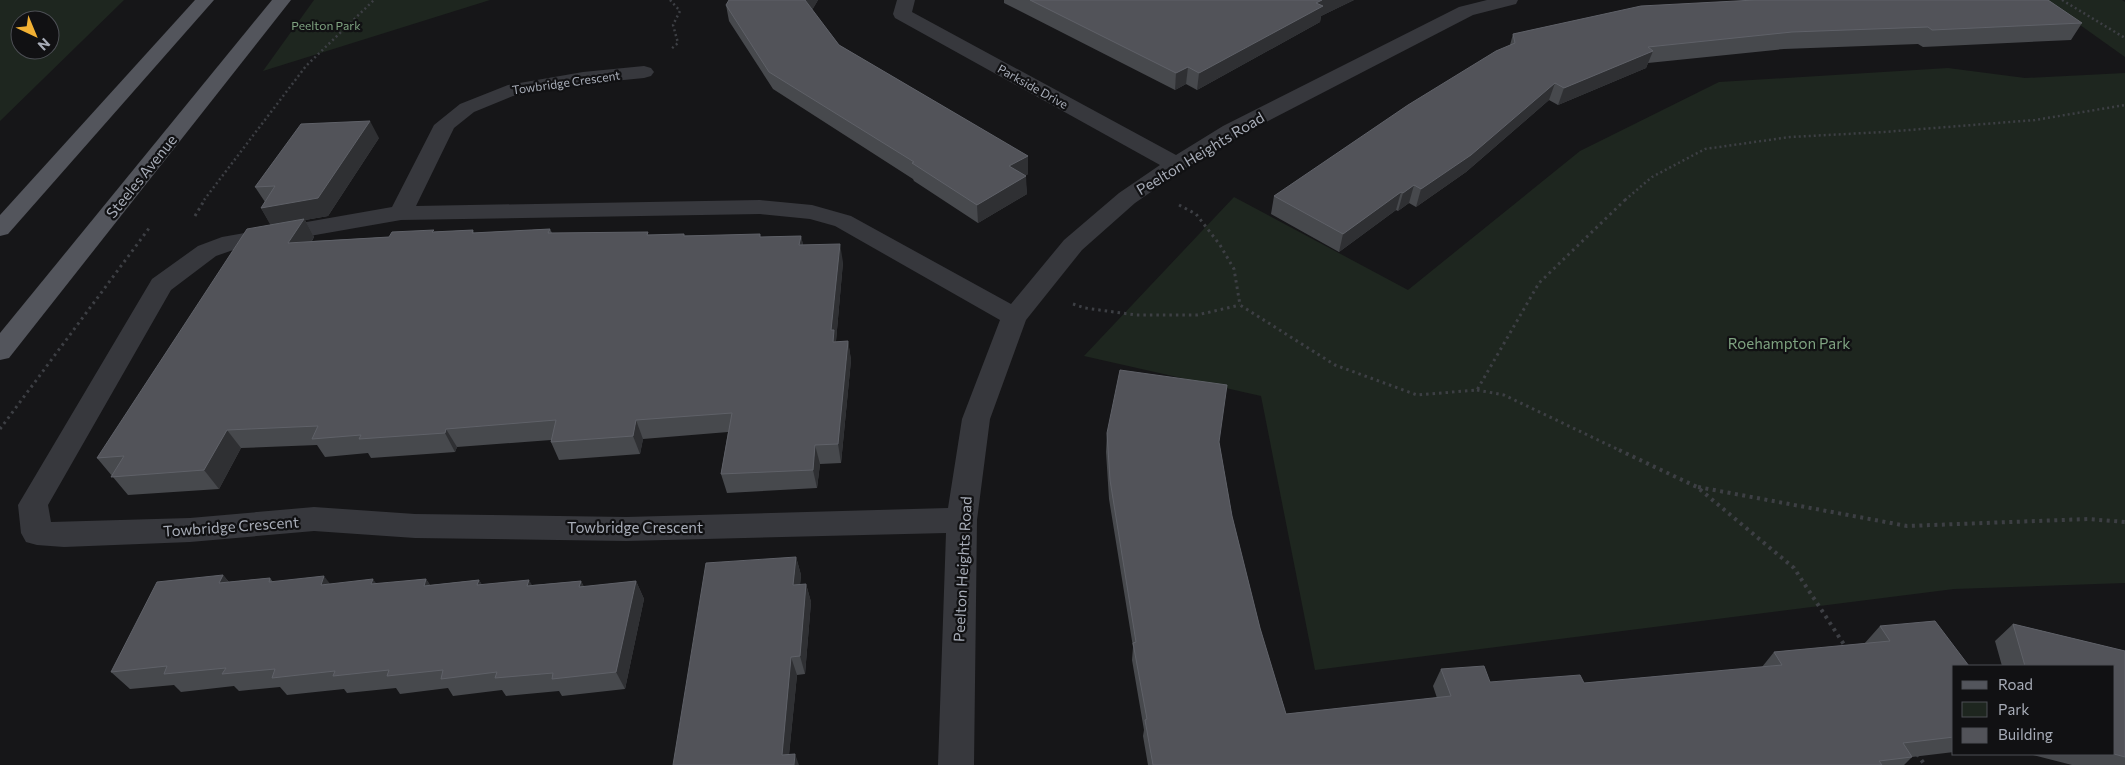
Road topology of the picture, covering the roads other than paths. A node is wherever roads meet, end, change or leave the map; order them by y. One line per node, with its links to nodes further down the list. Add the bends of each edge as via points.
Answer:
1 (205, 0): 8 (main road)
2 (282, 0): 10 (main road, Steeles Avenue)
3 (906, 0): 6 (street, Parkside Drive, via 902,14)
4 (1509, 0): 6 (street, Peelton Heights Road, via 1466,11 1231,131)
5 (644, 72): 7 (street, Towbridge Crescent, via 508,91 467,108 445,125)
6 (1176, 164): 9 (street, Peelton Heights Road, via 1142,186 1073,245)
7 (401, 213): 9 (street, Towbridge Crescent, via 760,206 812,212 843,221); 11 (street, Towbridge Crescent, via 231,242 207,251 161,285 33,505 37,533 64,535 190,530 314,519 415,526 626,529)
8 (0, 229)
9 (1014, 317): 11 (street, Peelton Heights Road, via 976,419)
10 (0, 351)
11 (962, 520): 12 (street, Peelton Heights Road)
12 (956, 765)

